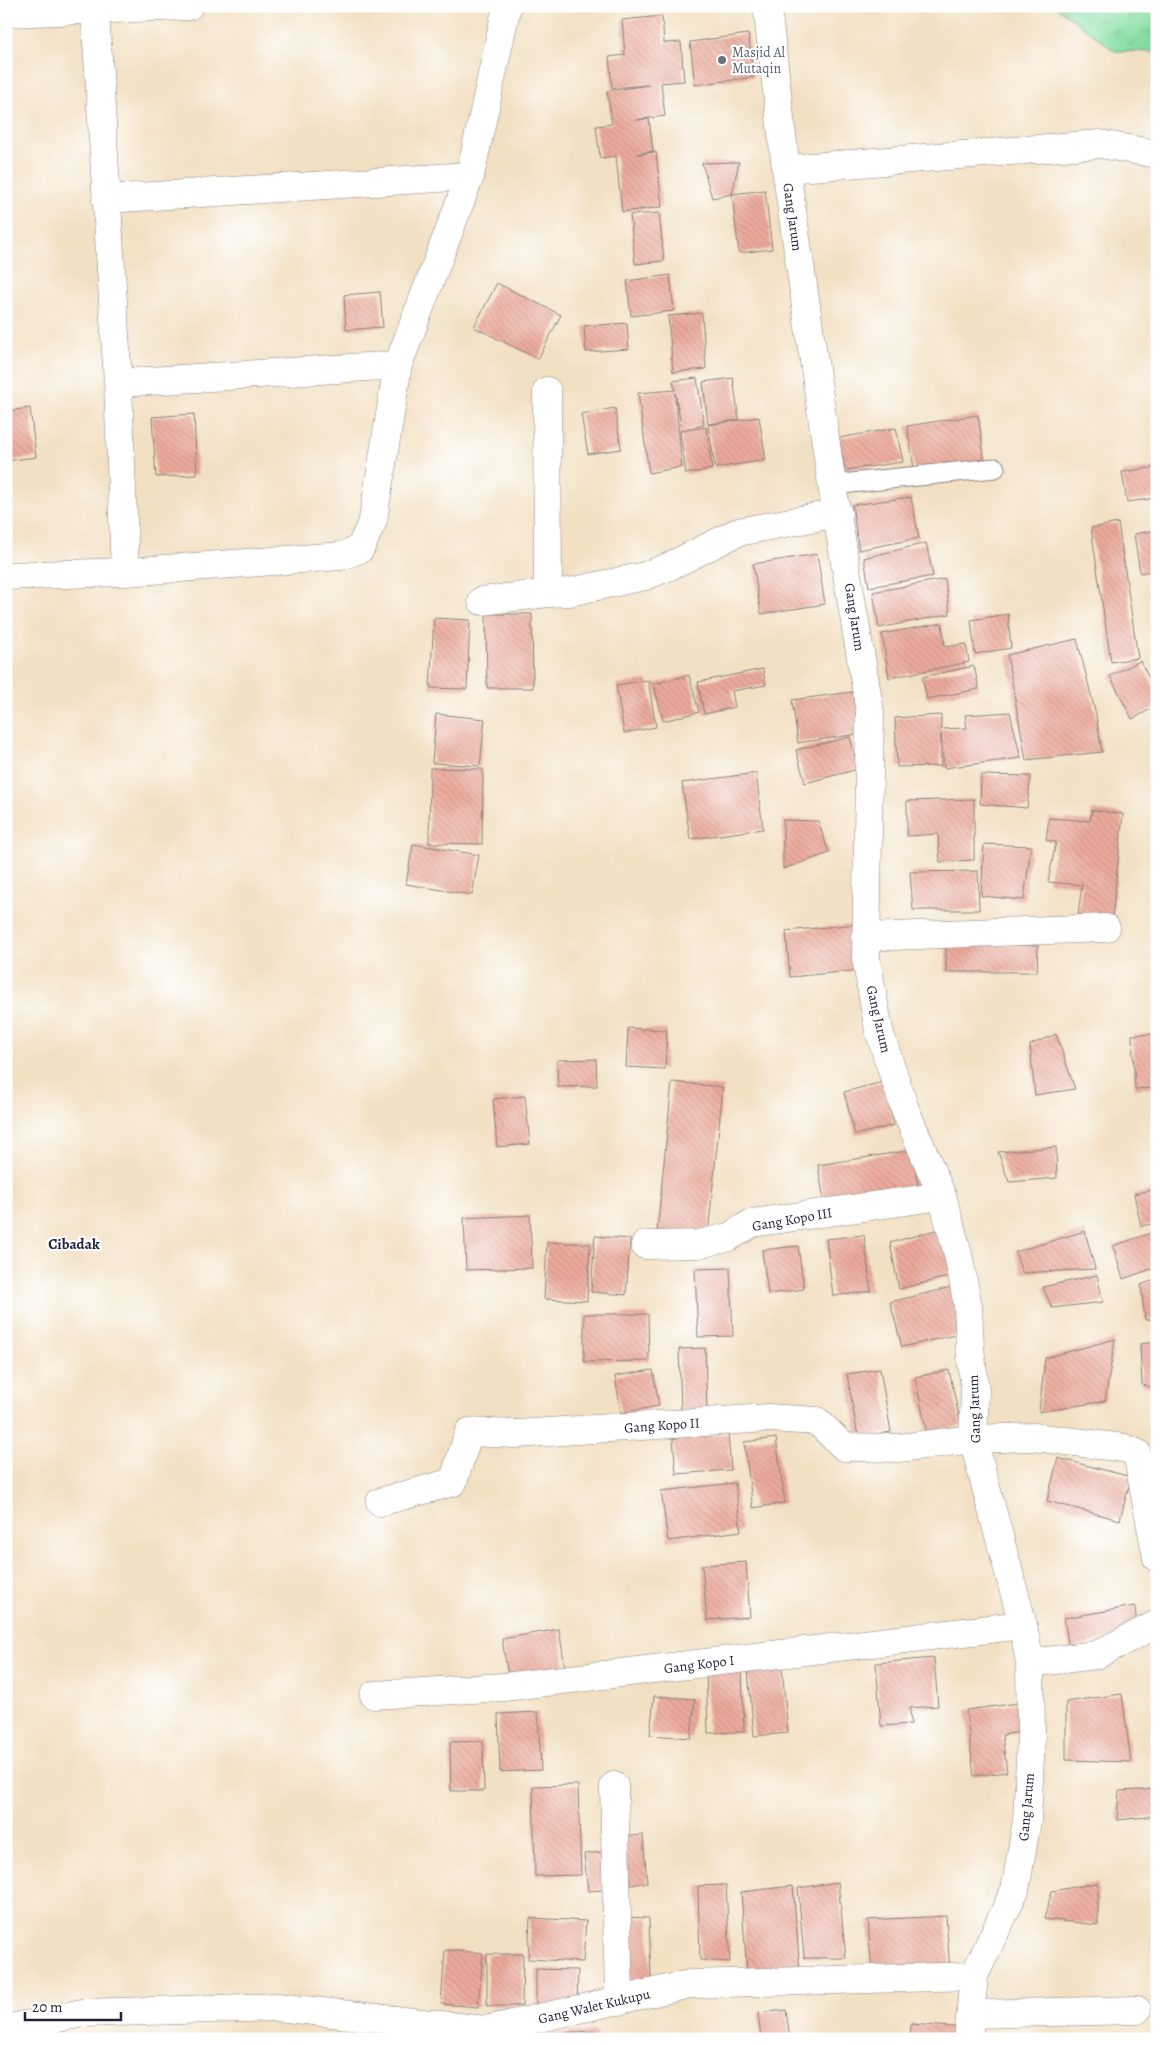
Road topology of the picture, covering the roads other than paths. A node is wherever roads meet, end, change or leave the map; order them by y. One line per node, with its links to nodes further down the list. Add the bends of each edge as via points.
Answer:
1 (189, 6): 4 (street)
2 (507, 6): 9 (street)
3 (767, 6): 8 (street, Gang Jarum)
4 (161, 7): 5 (street)
5 (95, 9): 6 (street); 10 (street)
6 (6, 14)
7 (1157, 154): 8 (street, via 1100,144)
8 (786, 169): 15 (street, Gang Jarum)
9 (470, 176): 10 (street); 11 (street)
10 (106, 199): 12 (street)
11 (398, 365): 12 (street); 17 (street, via 372,520 360,549 340,556)
12 (118, 383): 17 (street)
13 (548, 392): 19 (street)
14 (995, 468): 15 (lane)
15 (832, 485): 16 (street, Gang Jarum)
16 (838, 513): 19 (street, via 738,532 645,576 569,592); 22 (street, Gang Jarum, via 870,712)
17 (126, 572): 18 (street)
18 (6, 576)
19 (548, 593): 20 (street)
20 (482, 601)
21 (1106, 928): 22 (street)
22 (865, 937): 23 (street, Gang Jarum, via 878,1032 905,1109)
23 (942, 1196): 24 (street, Gang Kopo III, via 752,1222 729,1237 699,1244); 25 (street, Gang Jarum, via 968,1306 976,1390)
24 (645, 1244)
25 (973, 1439): 26 (street, Gang Kopo II, via 899,1448 844,1447 817,1421 792,1418 516,1434 469,1432 453,1482); 27 (street, via 1034,1437 1124,1448 1137,1453); 29 (street, Gang Jarum)
26 (380, 1502)
27 (1157, 1558)
28 (1157, 1624): 30 (street, via 1096,1655)
29 (1023, 1625): 30 (street, Gang Jarum); 31 (street, Gang Kopo I, via 504,1687)
30 (1030, 1663): 33 (street, Gang Jarum, via 1027,1821 1015,1890)
31 (374, 1695)
32 (614, 1786): 34 (street)
33 (974, 1976): 34 (street, Gang Walet Kukupu, via 690,1984); 36 (street, Gang Jarum)
34 (619, 2001): 38 (street, Gang Walet Kukupu)
35 (1137, 2010): 36 (street)
36 (970, 2026)
37 (6, 2029): 38 (street, Gang Walet Kukupu, via 82,2013 277,2007)
38 (486, 2034)

